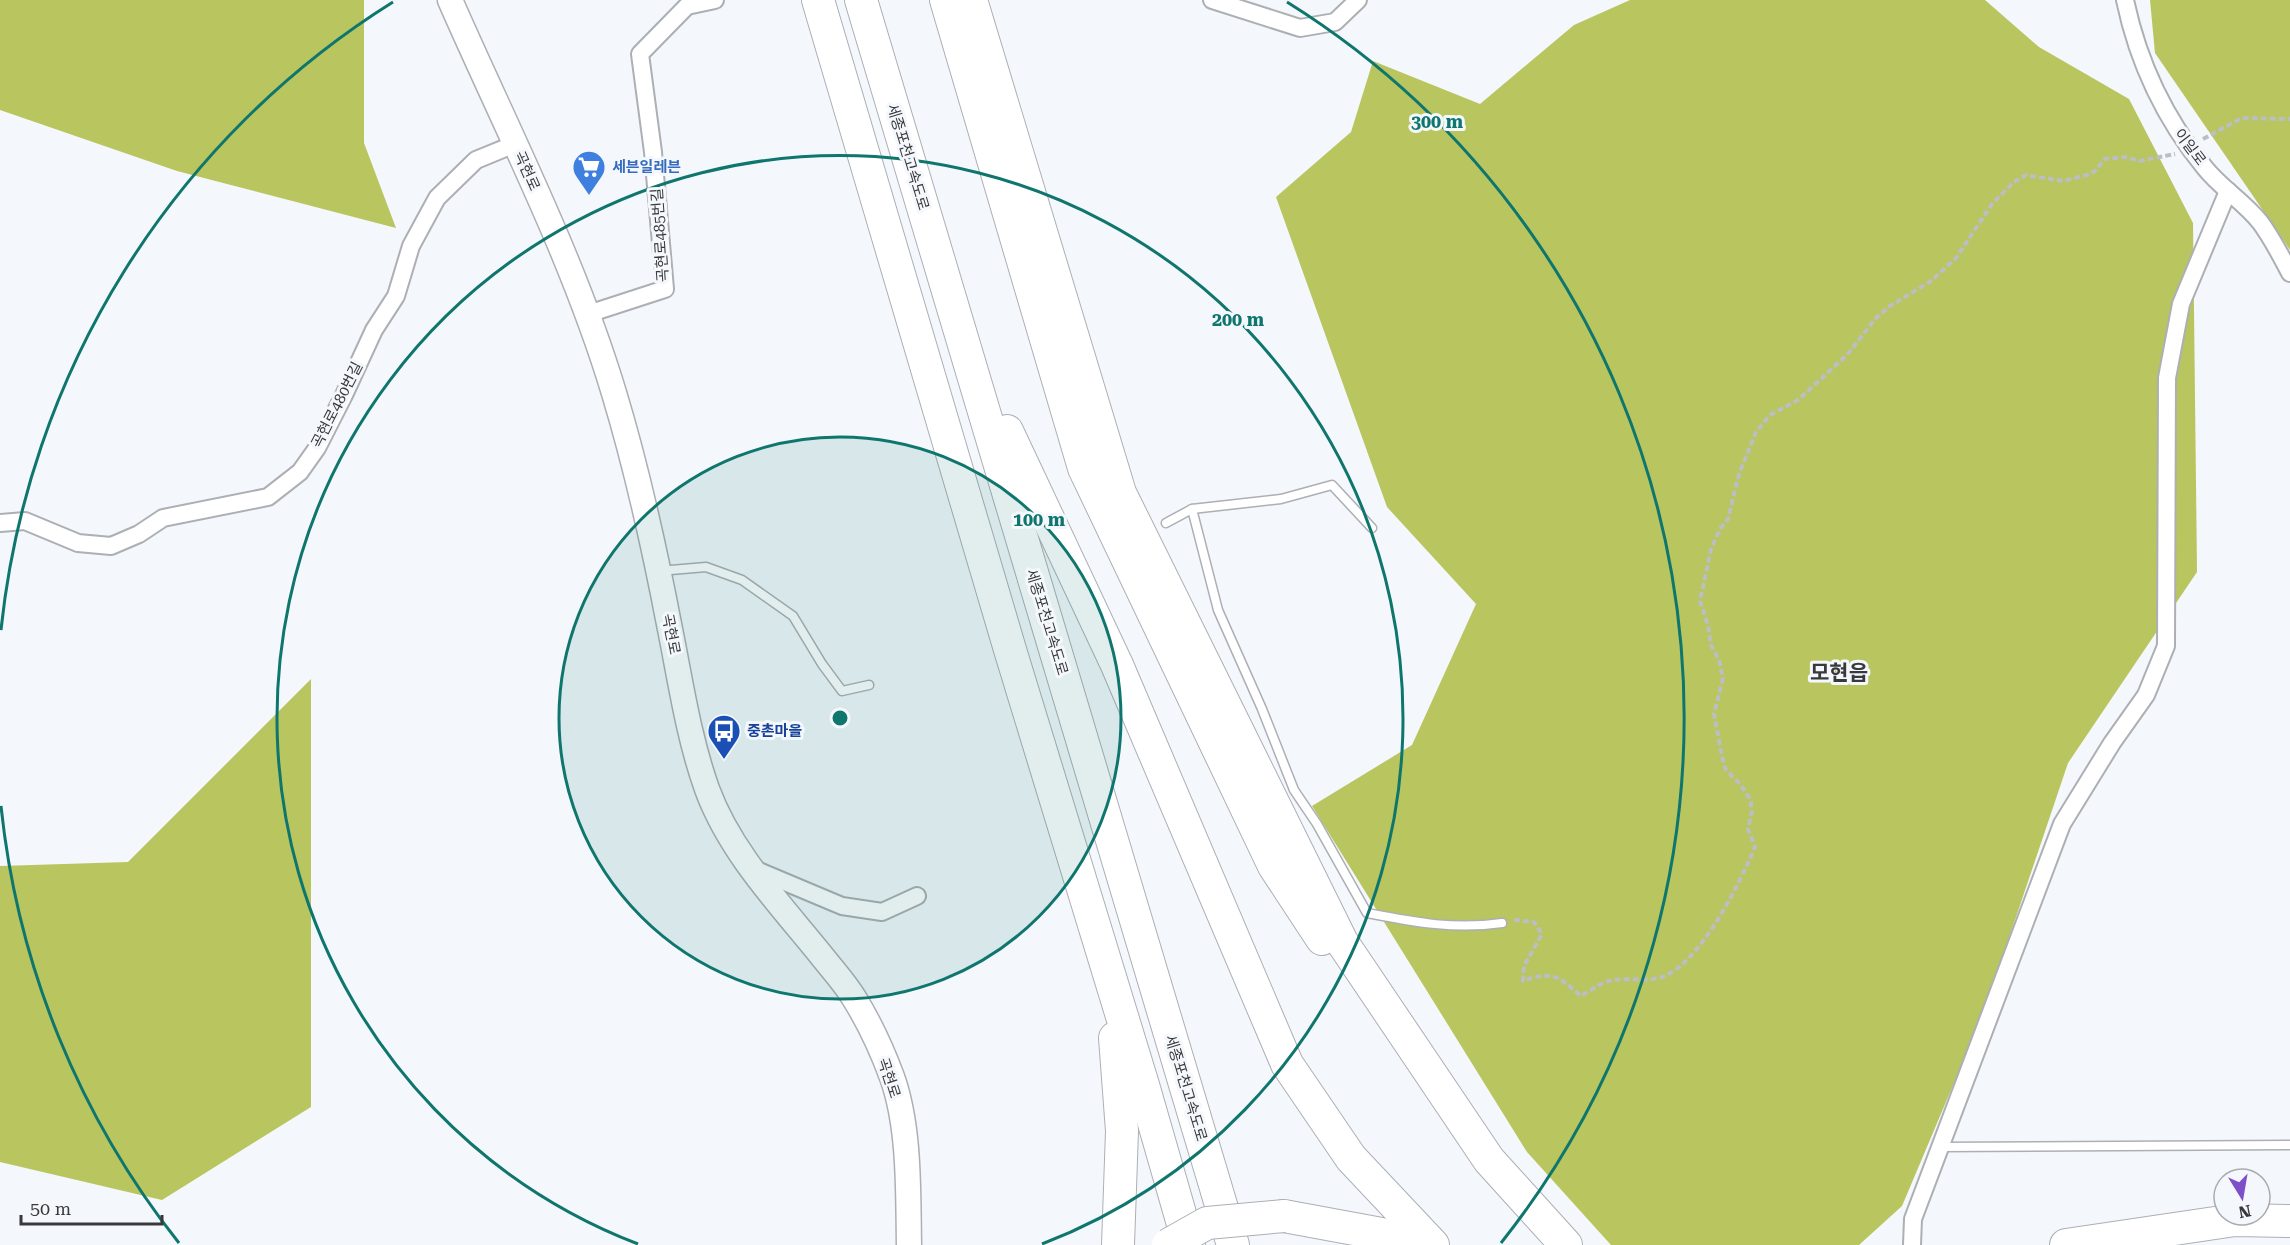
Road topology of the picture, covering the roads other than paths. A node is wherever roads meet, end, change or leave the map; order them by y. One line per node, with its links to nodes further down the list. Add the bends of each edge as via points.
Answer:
1 (450, 0): 10 (main road, 곡현로)
2 (715, 0): 13 (street, 곡현로485번길, via 687,6 640,54 665,289)
3 (818, 0): 22 (highway)
4 (861, 0): 14 (highway, 세종포천고속도로)
5 (946, 0): 34 (highway, via 1084,468 1253,823 1274,866 1478,1179)
6 (971, 0): 35 (highway, via 1120,493 1342,942 1489,1160)
7 (1212, 0): 8 (street, via 1300,28 1335,22)
8 (1358, 0)
9 (2125, 0): 11 (street, 이일로, via 2150,79 2174,127)
10 (515, 144): 13 (main road, 곡현로); 16 (street, 곡현로480번길, via 476,160 437,198 411,246 396,296 374,330 317,448 300,472 268,497 163,518 111,546 78,543 26,521)
11 (2228, 191): 12 (street, 이일로, via 2259,222); 26 (street, via 2181,304 2167,378 2166,646 2146,695 2062,824)
12 (2290, 273)
13 (588, 314): 19 (main road, 곡현로, via 636,472)
14 (962, 336): 28 (highway, via 1117,665 1287,1064 1351,1158); 33 (highway, 세종포천고속도로)
15 (1192, 509): 17 (lane); 18 (lane, via 1281,499 1332,485); 24 (lane, via 1218,610 1294,790 1367,913 1463,927)
16 (0, 524)
17 (1166, 524)
18 (1372, 528)
19 (659, 571): 20 (lane, via 706,567 742,580 793,616 842,691); 21 (main road, 곡현로, via 691,734 706,787 725,830)
20 (869, 686)
21 (751, 867): 23 (street, via 842,906 882,912); 29 (main road, 곡현로, via 853,996 889,1070 905,1138)
22 (1084, 891): 30 (highway, via 1116,1040 1122,1131); 32 (highway)
23 (917, 896)
24 (1502, 923)
25 (2290, 1145): 26 (lane)
26 (1940, 1148): 36 (street, via 1913,1219)
27 (2290, 1221): 37 (highway, via 2235,1220)
28 (1431, 1244): 31 (highway, bridge, via 1284,1216 1207,1223)
29 (909, 1245)
30 (1118, 1245)
31 (1168, 1245)
32 (1189, 1245)
33 (1233, 1245)
34 (1539, 1245)
35 (1566, 1245)
36 (1912, 1245)
37 (2066, 1245)

